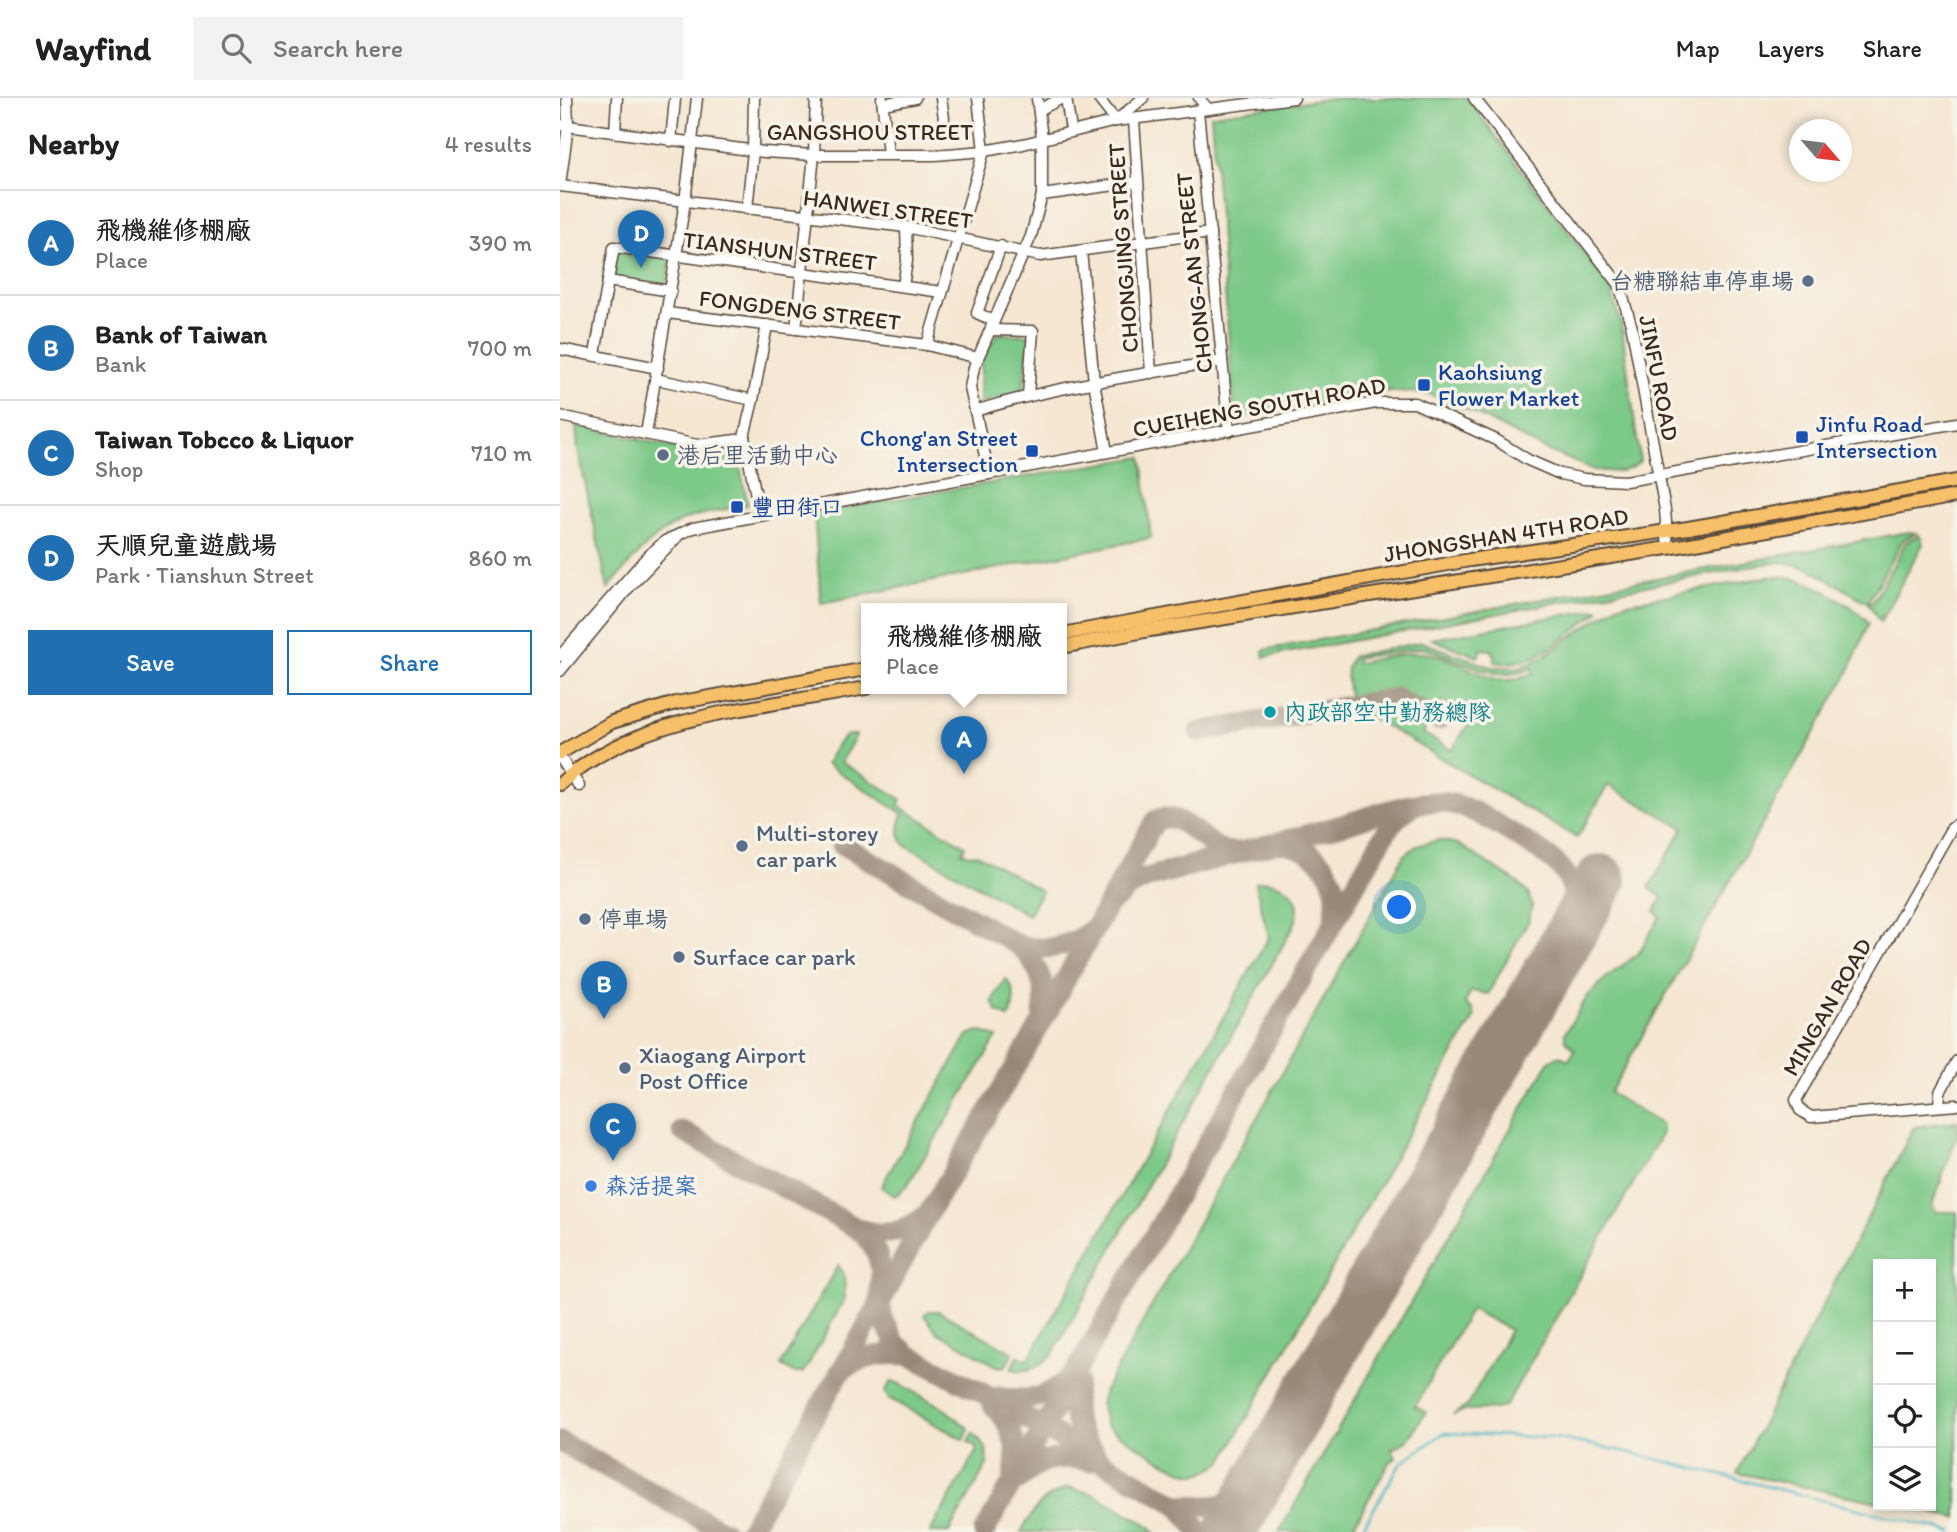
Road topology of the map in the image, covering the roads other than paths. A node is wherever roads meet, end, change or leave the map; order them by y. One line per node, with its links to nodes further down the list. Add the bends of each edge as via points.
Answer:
1 (567, 98): 24 (street)
2 (617, 98): 26 (street)
3 (697, 98): 29 (street)
4 (754, 98): 30 (street)
5 (816, 98): 33 (street)
6 (915, 98): 18 (street)
7 (941, 98): 21 (street)
8 (978, 98): 31 (street)
9 (1037, 98): 19 (street)
10 (1064, 98): 19 (street); 25 (street)
11 (1098, 98): 23 (street)
12 (1143, 98): 23 (street)
13 (1199, 98): 20 (street)
14 (1294, 98): 17 (street, GANGSHOU STREET)
15 (1474, 98): 75 (street, JINFU ROAD, via 1619,284 1632,328)
16 (675, 99): 28 (street)
17 (1278, 99): 20 (street, GANGSHOU STREET)
18 (882, 101): 32 (street)
19 (1039, 110): 27 (street)
20 (1203, 110): 22 (street, GANGSHOU STREET); 41 (street, CHONG-AN STREET)
21 (944, 118)
22 (1133, 120): 23 (street, GANGSHOU STREET); 34 (street, CHONGJING STREET)
23 (1116, 121): 25 (street, GANGSHOU STREET)
24 (564, 126): 26 (street, GANGSHOU STREET); 35 (street)
25 (1071, 131): 27 (street, GANGSHOU STREET)
26 (615, 133): 28 (street, GANGSHOU STREET)
27 (1042, 138): 31 (street, GANGSHOU STREET); 36 (street)
28 (671, 141): 29 (street, GANGSHOU STREET)
29 (691, 143): 30 (street, GANGSHOU STREET); 37 (street)
30 (753, 151): 33 (street, GANGSHOU STREET); 38 (street)
31 (984, 151): 32 (street, GANGSHOU STREET); 42 (street)
32 (888, 154): 33 (street, GANGSHOU STREET)
33 (814, 155): 39 (street)
34 (1137, 182): 36 (street); 43 (street, CHONGJING STREET)
35 (560, 185): 37 (street, HANWEI STREET)
36 (1042, 195): 46 (street)
37 (685, 202): 38 (street, HANWEI STREET); 47 (street)
38 (747, 209): 39 (street, HANWEI STREET)
39 (808, 216): 40 (street, HANWEI STREET); 48 (street)
40 (906, 227): 42 (street, HANWEI STREET); 50 (street)
41 (1210, 233): 43 (street, HANWEI STREET); 61 (street, CHONG-AN STREET)
42 (958, 237): 44 (street, HANWEI STREET); 52 (street)
43 (1142, 241): 45 (street, HANWEI STREET); 63 (street, CHONGJING STREET)
44 (1001, 246): 46 (street, HANWEI STREET); 55 (street, via 977,313)
45 (1081, 251): 46 (street, HANWEI STREET); 64 (street)
46 (1024, 254): 55 (street)
47 (676, 257): 48 (street, TIANSHUN STREET); 49 (street, TIANSHUN STREET, via 614,247); 51 (street)
48 (803, 272): 50 (street, TIANSHUN STREET); 56 (street)
49 (608, 281): 51 (street); 59 (street)
50 (904, 286): 52 (street, TIANSHUN STREET)
51 (671, 291): 53 (street)
52 (942, 292): 57 (street)
53 (667, 313): 54 (street, FONGDENG STREET); 62 (street)
54 (767, 325): 56 (street, FONGDENG STREET); 66 (street)
55 (993, 326): 60 (street); 65 (street, via 1033,331)
56 (796, 329): 57 (street, FONGDENG STREET)
57 (927, 345): 60 (street, FONGDENG STREET)
58 (560, 349): 59 (street)
59 (595, 354): 62 (street)
60 (978, 358): 67 (street, via 970,388)
61 (1222, 361): 63 (street); 70 (street, CHONG-AN STREET)
62 (657, 373): 66 (street); 71 (street)
63 (1151, 373): 64 (street)
64 (1094, 382): 65 (street); 73 (street)
65 (1028, 395): 67 (street)
66 (753, 400): 72 (street)
67 (975, 411): 74 (street)
68 (560, 416): 71 (street)
69 (1957, 423): 75 (street, CUEIHENG SOUTH ROAD)
70 (1229, 431): 73 (street, CUEIHENG SOUTH ROAD); 75 (street, CUEIHENG SOUTH ROAD, via 1376,403 1415,403 1560,474 1626,481)
71 (646, 434): 72 (street, via 697,445)
72 (744, 439): 78 (street)
73 (1107, 452): 74 (street, CUEIHENG SOUTH ROAD)
74 (989, 474): 78 (street, CUEIHENG SOUTH ROAD)
75 (1658, 474): 79 (street, JINFU ROAD)
76 (1957, 481): 79 (main road, JHONGSHAN 4TH ROAD)
77 (1957, 496): 81 (main road, JHONGSHAN 4TH ROAD)
78 (760, 516): 80 (street, CUEIHENG SOUTH ROAD)
79 (1666, 531): 81 (street, JINFU ROAD); 82 (main road, JHONGSHAN 4TH ROAD, via 1470,560)
80 (679, 534): 84 (street, CUEIHENG SOUTH ROAD, via 647,557); 86 (street, CUEIHENG SOUTH ROAD)
81 (1668, 548): 83 (main road, JHONGSHAN 4TH ROAD)
82 (1067, 633)
83 (1067, 646)
84 (560, 656)
85 (861, 670): 88 (main road, via 676,703 612,722)
86 (560, 671)
87 (861, 689): 89 (main road, via 692,719 617,744)
88 (560, 755): 89 (street)
89 (570, 774): 90 (main road); 91 (street)
90 (560, 784)
91 (579, 786)
92 (1957, 824): 95 (street, MINGAN ROAD, via 1797,1100 1800,1110 1811,1116)
93 (1957, 1061): 95 (street, via 1940,1092)
94 (1957, 1105): 95 (street, MINGAN ROAD)
95 (1939, 1106)

